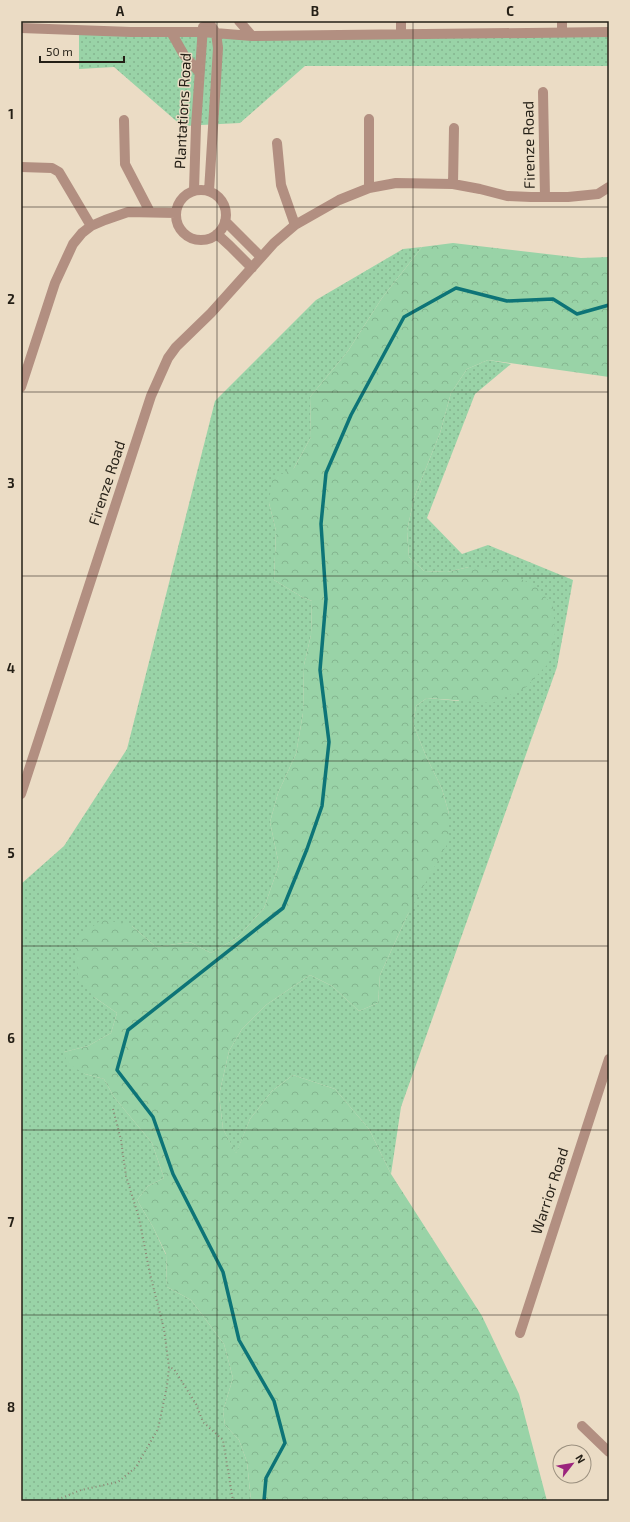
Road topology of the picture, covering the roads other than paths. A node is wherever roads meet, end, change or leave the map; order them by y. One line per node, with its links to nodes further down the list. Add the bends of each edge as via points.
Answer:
1 (204, 21): 8 (street, Plantations Road)
2 (208, 21): 10 (street)
3 (239, 21): 13 (street)
4 (401, 21): 12 (street)
5 (562, 21): 11 (street)
6 (21, 28): 7 (street)
7 (171, 32): 8 (street); 14 (street, via 184,56)
8 (202, 32): 10 (street); 14 (street, Plantations Road)
9 (609, 32): 11 (street)
10 (216, 33): 13 (street); 25 (street, Plantations Road, via 218,48)
11 (562, 33): 12 (street)
12 (401, 34): 13 (street)
13 (252, 36)
14 (199, 72): 24 (street, Plantations Road)
15 (543, 92): 26 (street, Firenze Road)
16 (369, 119): 23 (street)
17 (124, 120): 27 (street, via 125,164)
18 (454, 128): 21 (street)
19 (277, 142): 30 (street, via 281,185)
20 (21, 167): 31 (street, via 52,168 60,172)
21 (453, 184): 23 (street, Firenze Road, via 396,183); 26 (street, Firenze Road, via 507,196)
22 (609, 187): 26 (street, Firenze Road, via 598,194)
23 (369, 188): 30 (street, Firenze Road, via 327,205)
24 (194, 190): 25 (street, Plantations Road); 28 (street, Plantations Road, via 181,199)
25 (209, 191): 29 (street, via 221,200 226,214)
26 (545, 197)
27 (150, 212): 28 (street); 31 (street, via 128,212)
28 (176, 213): 32 (street, via 180,229 186,235 202,240)
29 (225, 221): 32 (street); 33 (street)
30 (295, 225): 33 (street, Firenze Road, via 274,242)
31 (91, 226): 35 (street, via 73,244 60,269)
32 (217, 234): 34 (street)
33 (261, 257): 34 (street, Firenze Road)
34 (252, 268): 36 (street, Firenze Road, via 176,348 168,358 156,384)
35 (21, 387)
36 (21, 794)
37 (609, 1059): 38 (street, Warrior Road)
38 (520, 1333)
39 (582, 1426): 40 (street)
40 (609, 1452)

